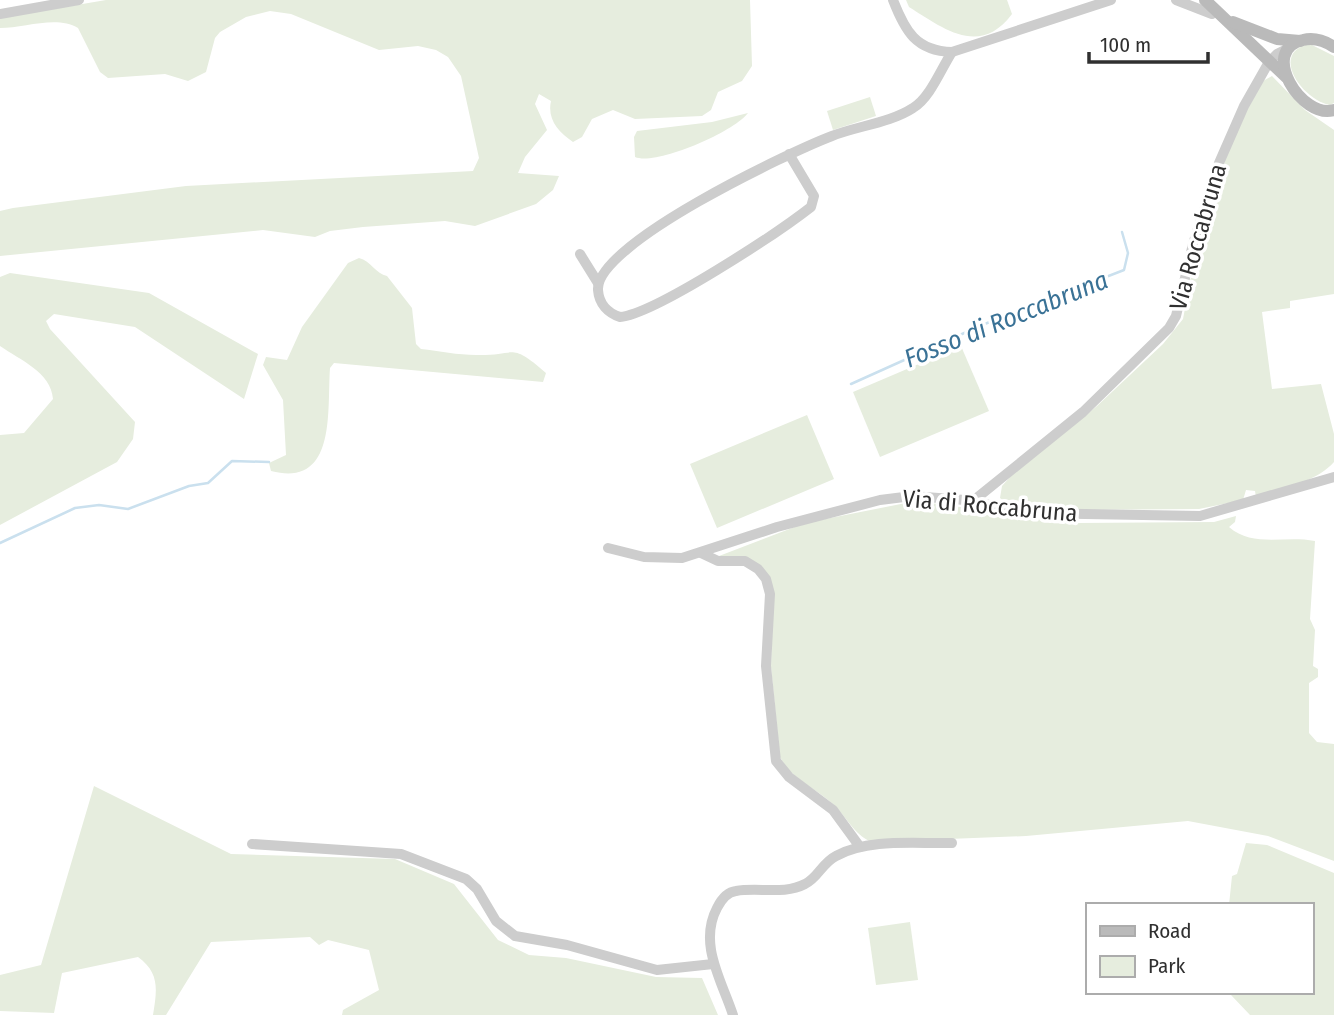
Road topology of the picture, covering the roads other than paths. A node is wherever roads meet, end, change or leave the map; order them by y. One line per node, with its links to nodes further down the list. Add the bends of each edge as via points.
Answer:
1 (79, 0): 6 (street)
2 (893, 0): 10 (street, via 912,39 932,50)
3 (1111, 0): 10 (street)
4 (1175, 0): 7 (street)
5 (1205, 0): 7 (main road)
6 (0, 14)
7 (1221, 14): 8 (main road); 11 (main road)
8 (1295, 44): 9 (main road, via 1319,40); 11 (street); 12 (main road, via 1284,59)
9 (1334, 47)
10 (952, 52): 16 (street, via 913,108)
11 (1269, 62): 12 (main road); 20 (street, Via Roccabruna, via 1219,163 1169,328 1083,412)
12 (1287, 79): 13 (main road)
13 (1320, 110): 14 (main road); 15 (main road)
14 (1334, 110)
15 (1334, 121)
16 (789, 154): 18 (street, via 646,235 619,256); 18 (street, via 815,198 800,215 726,264 626,316 604,307)
17 (580, 254): 18 (street)
18 (598, 283)
19 (1334, 477): 20 (street, Via di Roccabruna, via 1193,517 1028,513)
20 (973, 501): 22 (street, Via di Roccabruna, via 918,496 880,500)
21 (608, 548): 22 (street, Via di Roccabruna, via 657,559)
22 (701, 553): 25 (street, via 718,561 745,561 766,579 770,594 766,666 776,761 789,777 833,810)
23 (952, 843): 25 (street)
24 (252, 844): 26 (street, via 401,854 466,879 496,921 515,936 572,946 657,970)
25 (860, 847): 26 (street, via 827,861 804,885 726,895 712,924)
26 (713, 964): 27 (street)
27 (733, 1015)

